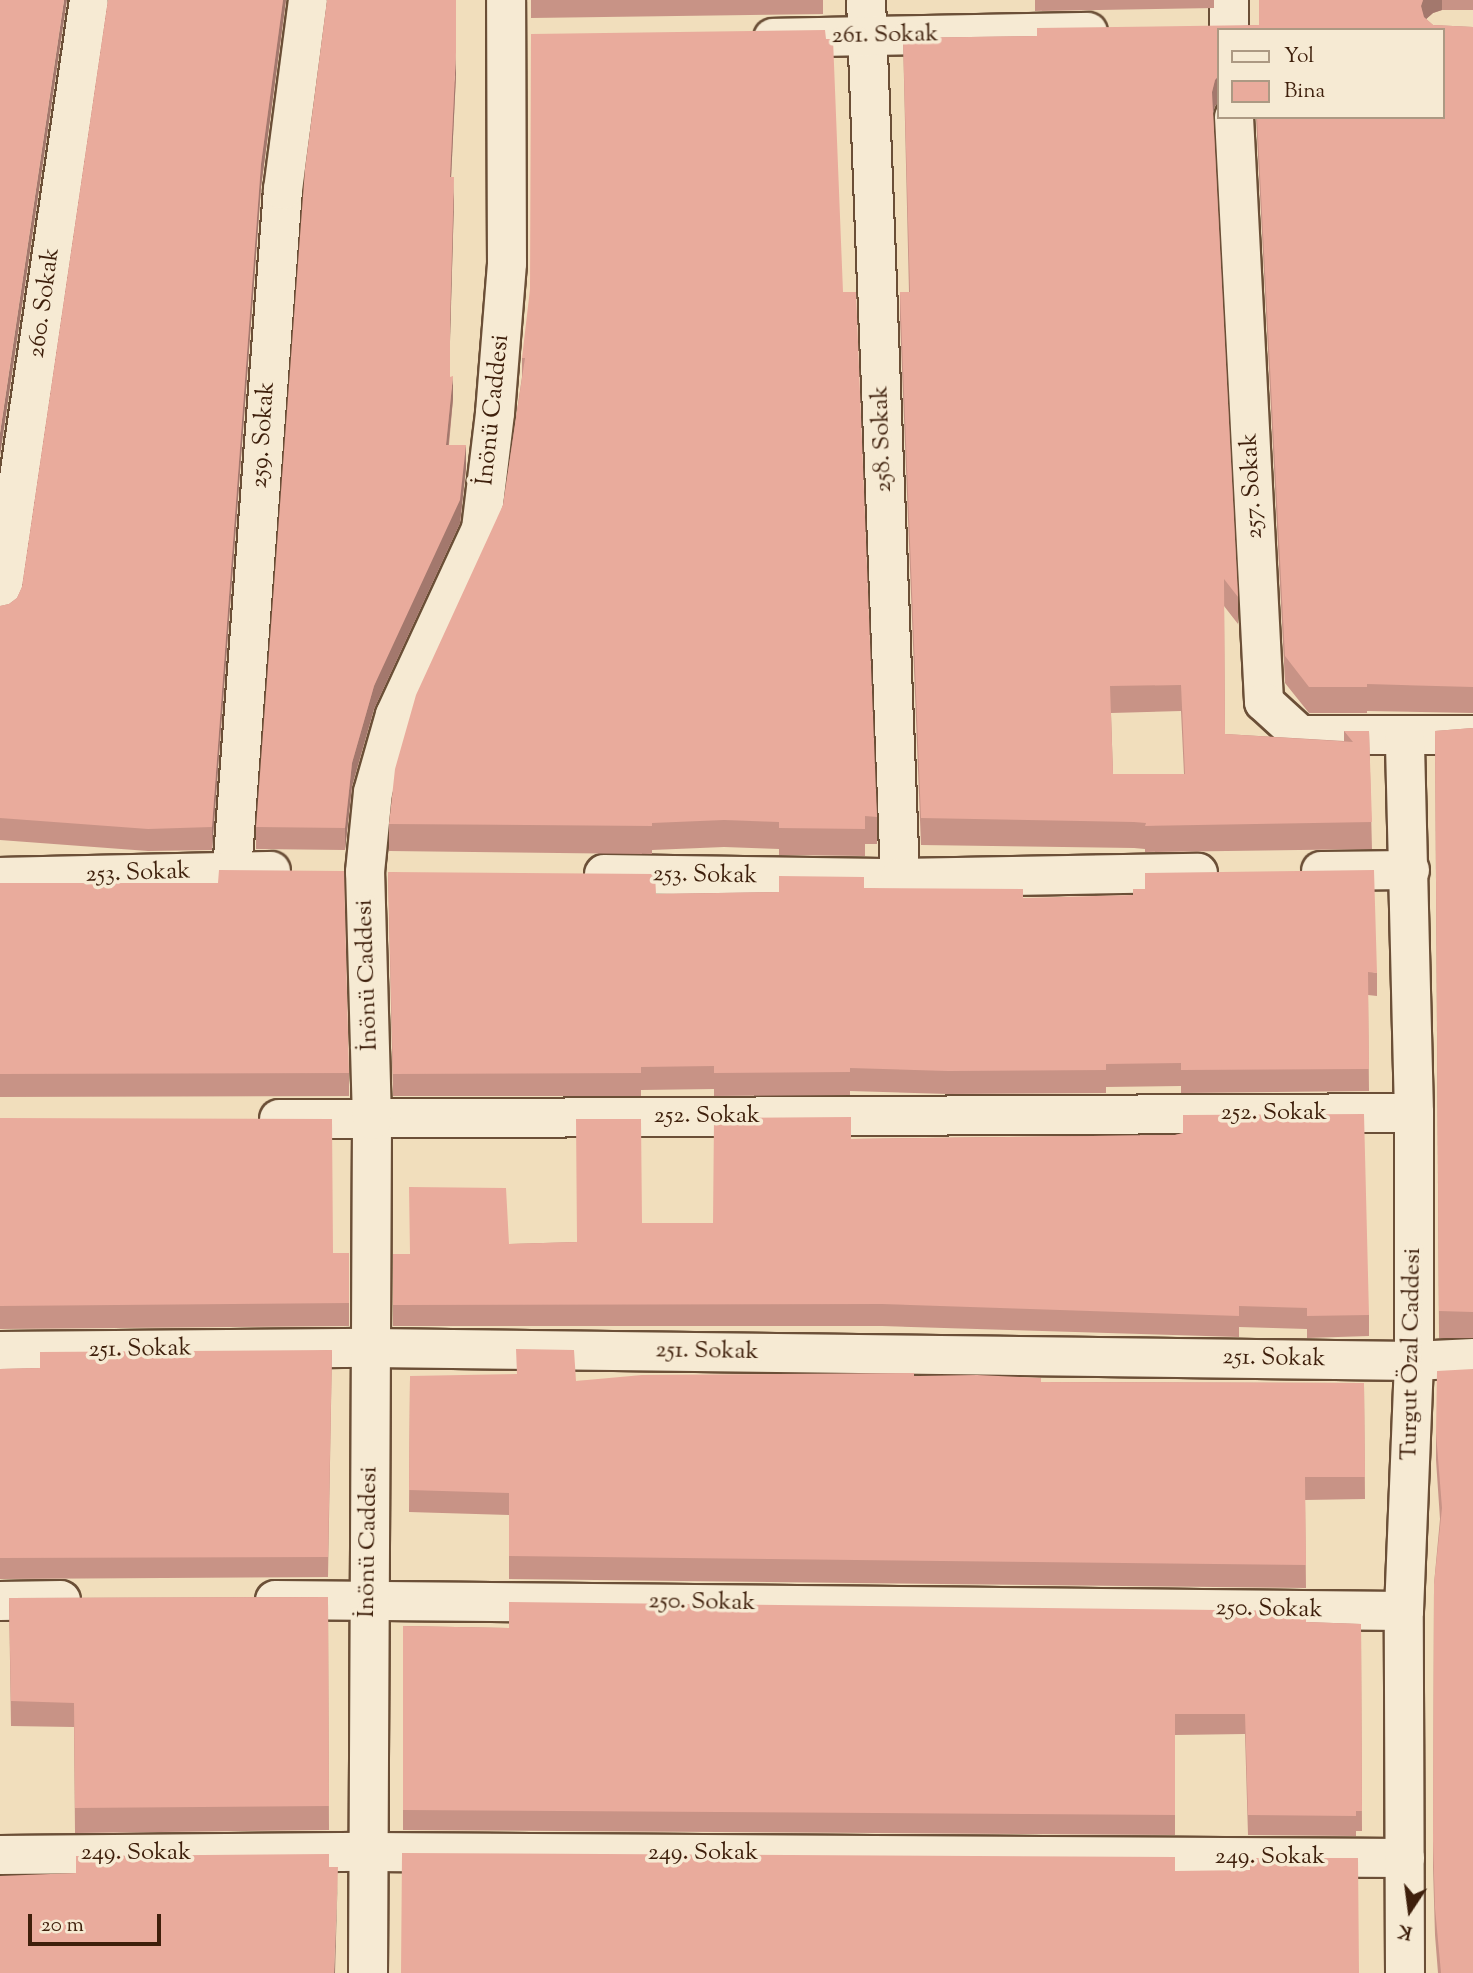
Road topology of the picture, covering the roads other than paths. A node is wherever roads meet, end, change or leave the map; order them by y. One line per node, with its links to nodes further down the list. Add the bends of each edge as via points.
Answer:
1 (89, 0): 10 (street, 260. Sokak)
2 (308, 0): 14 (street, 259. Sokak, via 283,190)
3 (506, 0): 15 (street, İnönü Caddesi, via 522,40 508,263 481,528 395,715 373,792)
4 (1229, 0): 6 (street)
5 (867, 18): 7 (street, 261. Sokak); 8 (street, 261. Sokak); 21 (street, 258. Sokak)
6 (1221, 28)
7 (1124, 32)
8 (743, 38)
9 (1234, 119): 12 (street, 257. Sokak, via 1264,702 1300,734)
10 (0, 607)
11 (1473, 735): 12 (street, 257. Sokak)
12 (1405, 736): 13 (street, Turgut Özal Caddesi)
13 (1410, 870): 17 (street); 22 (street, Turgut Özal Caddesi)
14 (232, 871): 15 (street, 253. Sokak); 20 (street, 253. Sokak)
15 (365, 872): 16 (street, 253. Sokak); 24 (street, İnönü Caddesi)
16 (406, 872)
17 (1286, 872)
18 (1231, 873): 21 (street, 253. Sokak)
19 (571, 874): 21 (street, 253. Sokak)
20 (0, 877)
21 (900, 878)
22 (1415, 1113): 24 (street, 252. Sokak); 28 (street, Turgut Özal Caddesi)
23 (248, 1119): 24 (street, 252. Sokak)
24 (372, 1120): 25 (street, İnönü Caddesi)
25 (372, 1348): 26 (street, 251. Sokak); 28 (street, 251. Sokak); 29 (street, İnönü Caddesi)
26 (0, 1351)
27 (1473, 1359): 28 (street, 251. Sokak)
28 (1414, 1361): 33 (street, Turgut Özal Caddesi)
29 (368, 1599): 31 (street, 250. Sokak); 33 (street, 250. Sokak); 34 (street, İnönü Caddesi)
30 (95, 1600): 32 (street)
31 (245, 1600)
32 (0, 1601)
33 (1404, 1611): 36 (street, Turgut Özal Caddesi)
34 (369, 1852): 35 (street, 249. Sokak); 36 (street, 249. Sokak); 37 (street, İnönü Caddesi)
35 (0, 1856)
36 (1405, 1858): 38 (street, Turgut Özal Caddesi)
37 (368, 1973)
38 (1405, 1973)

